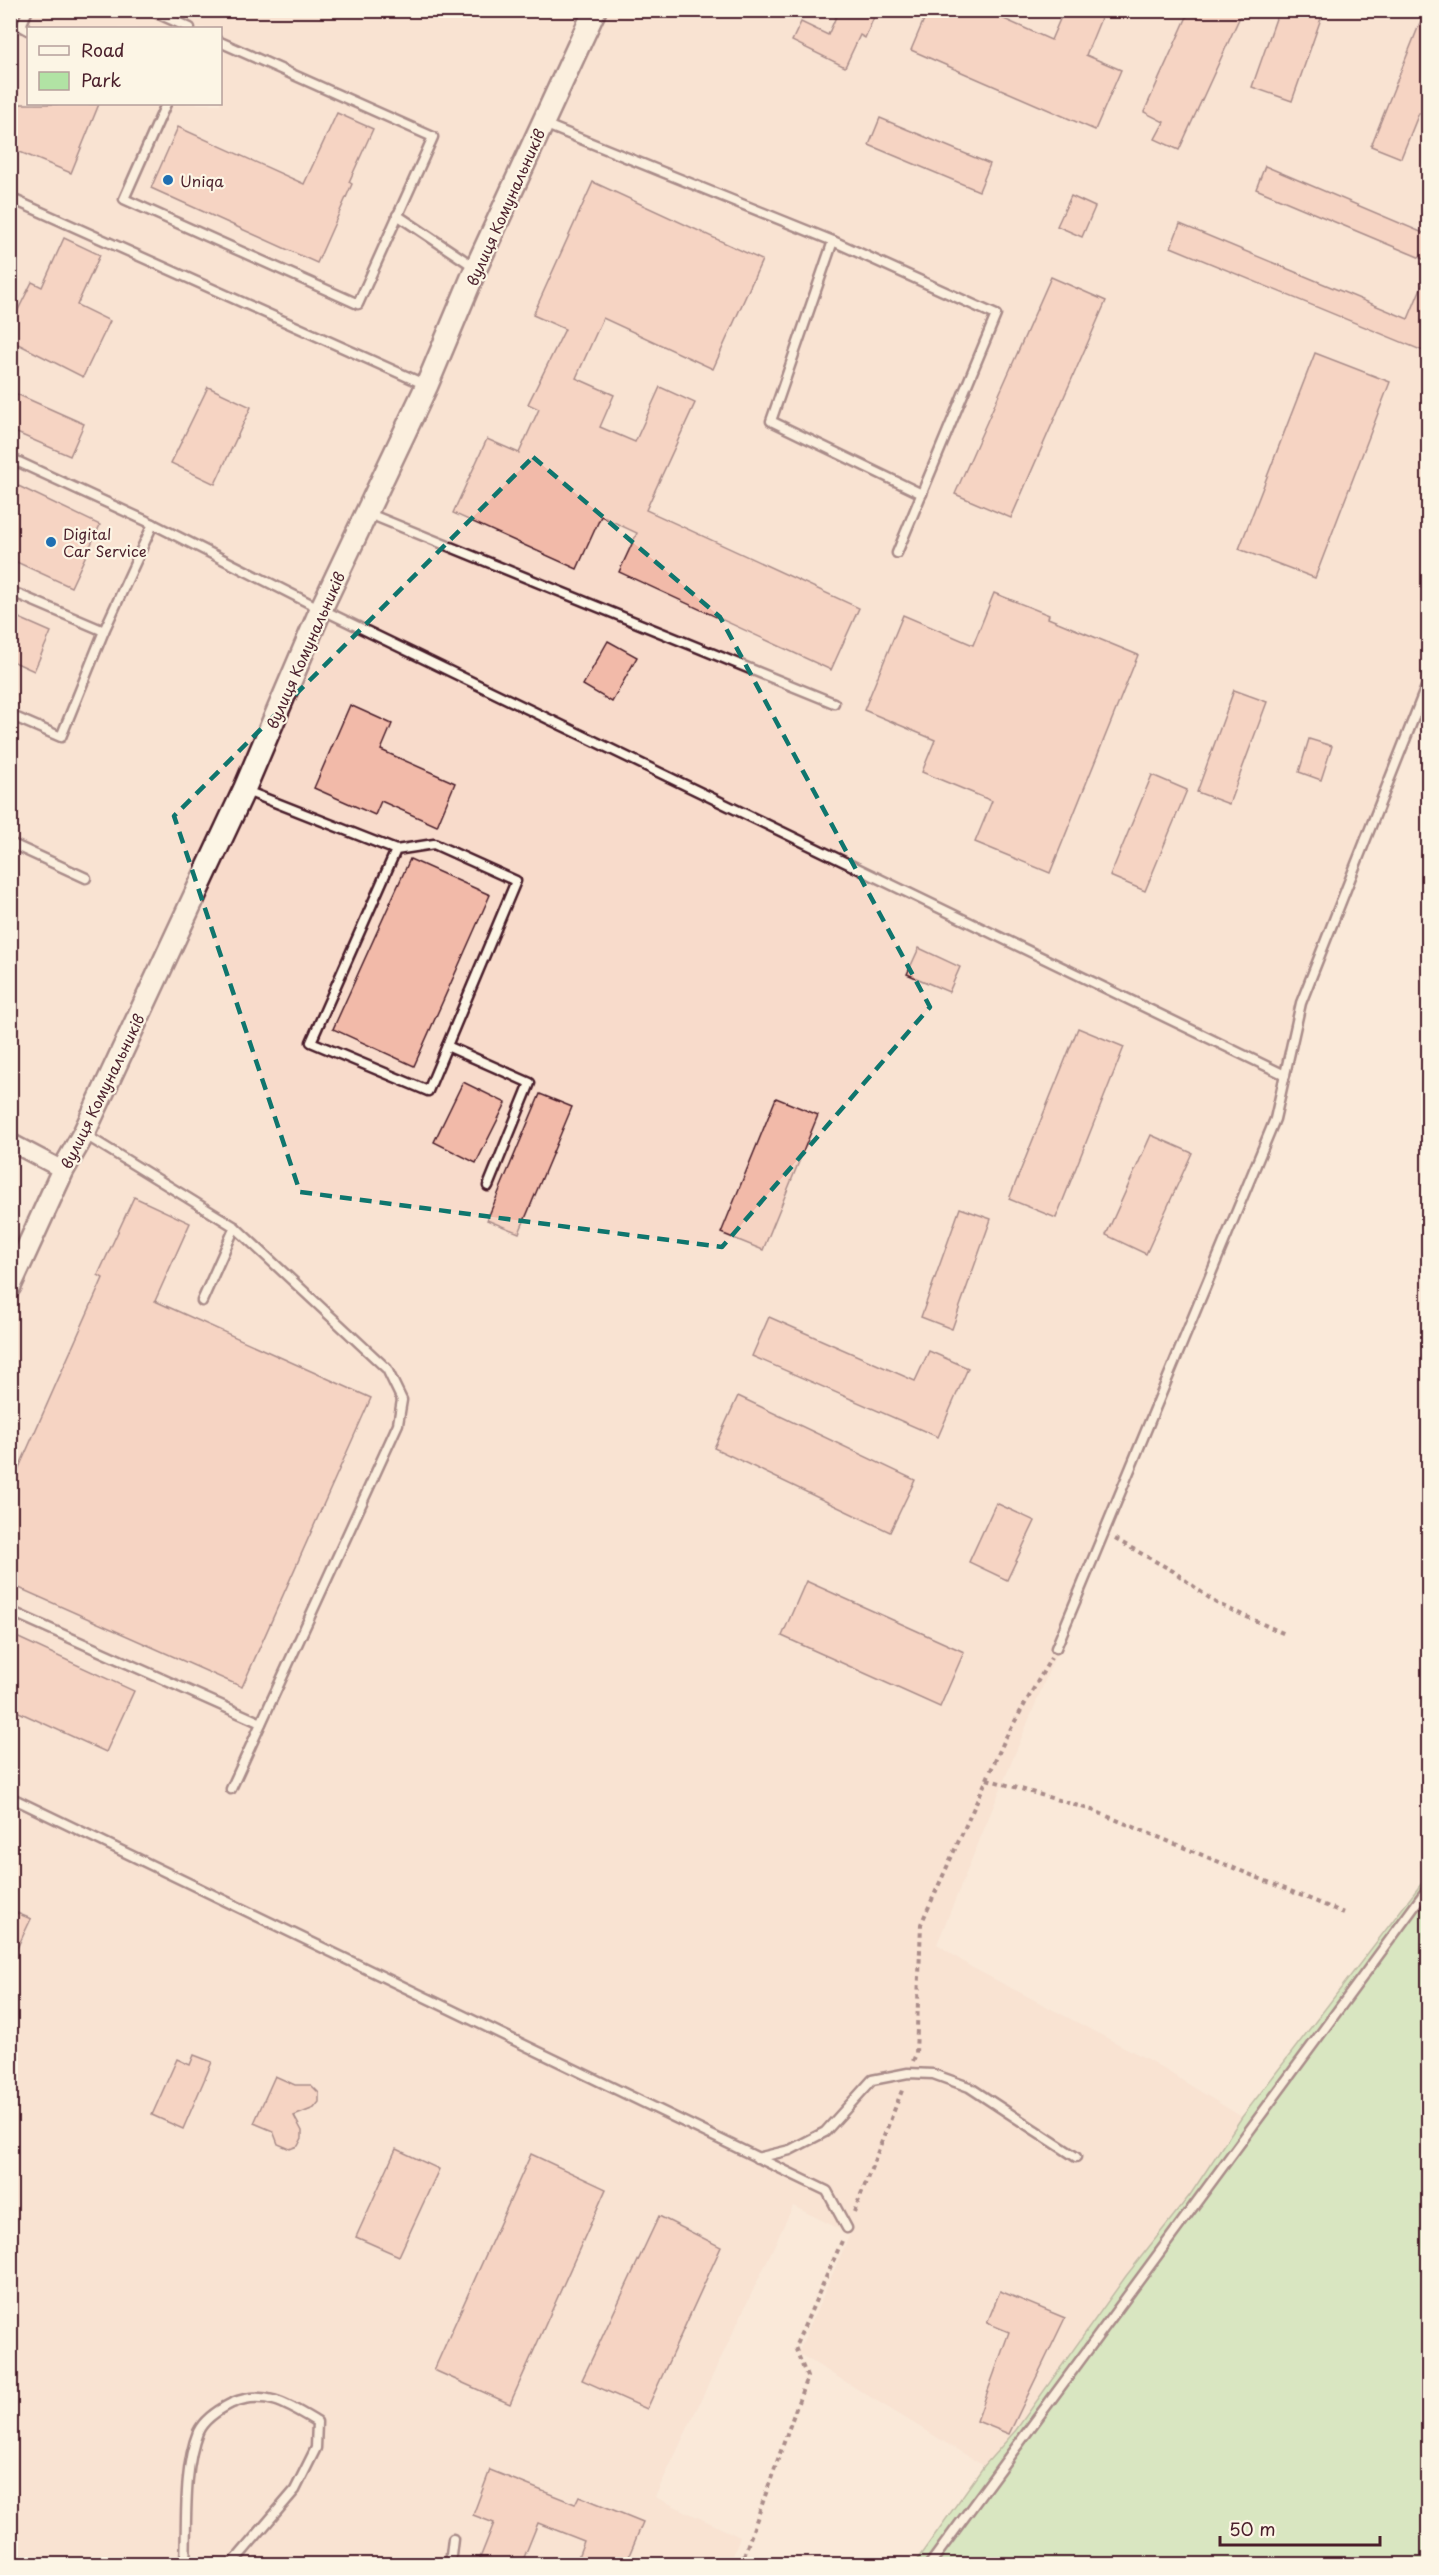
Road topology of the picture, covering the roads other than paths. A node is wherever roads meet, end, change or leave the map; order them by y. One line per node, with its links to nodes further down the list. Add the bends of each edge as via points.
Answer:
1 (28, 10): 5 (lane, via 21,26)
2 (150, 10): 4 (lane)
3 (595, 10): 8 (street, вулиця Комунальників)
4 (188, 27)
5 (27, 29)
6 (222, 43): 10 (lane, via 433,137)
7 (166, 105): 10 (lane, via 124,199 358,304)
8 (543, 124): 11 (lane); 12 (street, вулиця Комунальників)
9 (10, 198): 13 (lane)
10 (397, 215): 12 (lane)
11 (832, 242): 15 (lane, via 771,421); 15 (lane, via 996,315)
12 (477, 268): 13 (street, вулиця Комунальників)
13 (427, 385): 16 (street, вулиця Комунальників)
14 (10, 458): 17 (lane)
15 (922, 494): 18 (lane)
16 (367, 513): 20 (street, вулиця Комунальників); 23 (lane)
17 (153, 524): 20 (lane); 21 (lane)
18 (897, 553)
19 (10, 591): 21 (lane)
20 (321, 609): 25 (street, вулиця Комунальників); 30 (lane)
21 (104, 631): 24 (lane, via 61,737)
22 (1428, 682): 30 (lane, via 1301,1003)
23 (834, 703)
24 (10, 715)
25 (244, 790): 27 (lane); 31 (street, вулиця Комунальників)
26 (10, 843): 28 (lane)
27 (396, 850): 29 (lane, via 434,844 516,881); 29 (lane, via 311,1042 428,1091)
28 (86, 878)
29 (447, 1046): 34 (lane, via 530,1083)
30 (1285, 1076): 39 (lane, via 1275,1119)
31 (84, 1133): 33 (street, вулиця Комунальників); 35 (lane)
32 (10, 1142): 33 (street)
33 (63, 1170): 36 (street, вулиця Комунальників)
34 (488, 1186)
35 (235, 1227): 37 (lane); 40 (lane, via 387,1369 402,1400 398,1424)
36 (10, 1286)
37 (202, 1301)
38 (10, 1611): 40 (lane)
39 (1056, 1648)
40 (261, 1724): 41 (lane)
41 (231, 1789)
42 (10, 1797): 45 (lane)
43 (1428, 1888): 53 (lane)
44 (1076, 2157): 45 (lane, via 969,2087 933,2074 908,2073 872,2080 825,2132 790,2150)
45 (757, 2158): 46 (lane, via 827,2191)
46 (848, 2228)
47 (453, 2539): 52 (lane)
48 (10, 2558): 49 (lane)
49 (25, 2565)
50 (185, 2565): 51 (lane, via 189,2472 199,2431 219,2409 247,2397 282,2402 317,2422 316,2448 295,2490)
51 (232, 2565)
52 (450, 2565)
53 (930, 2565)

